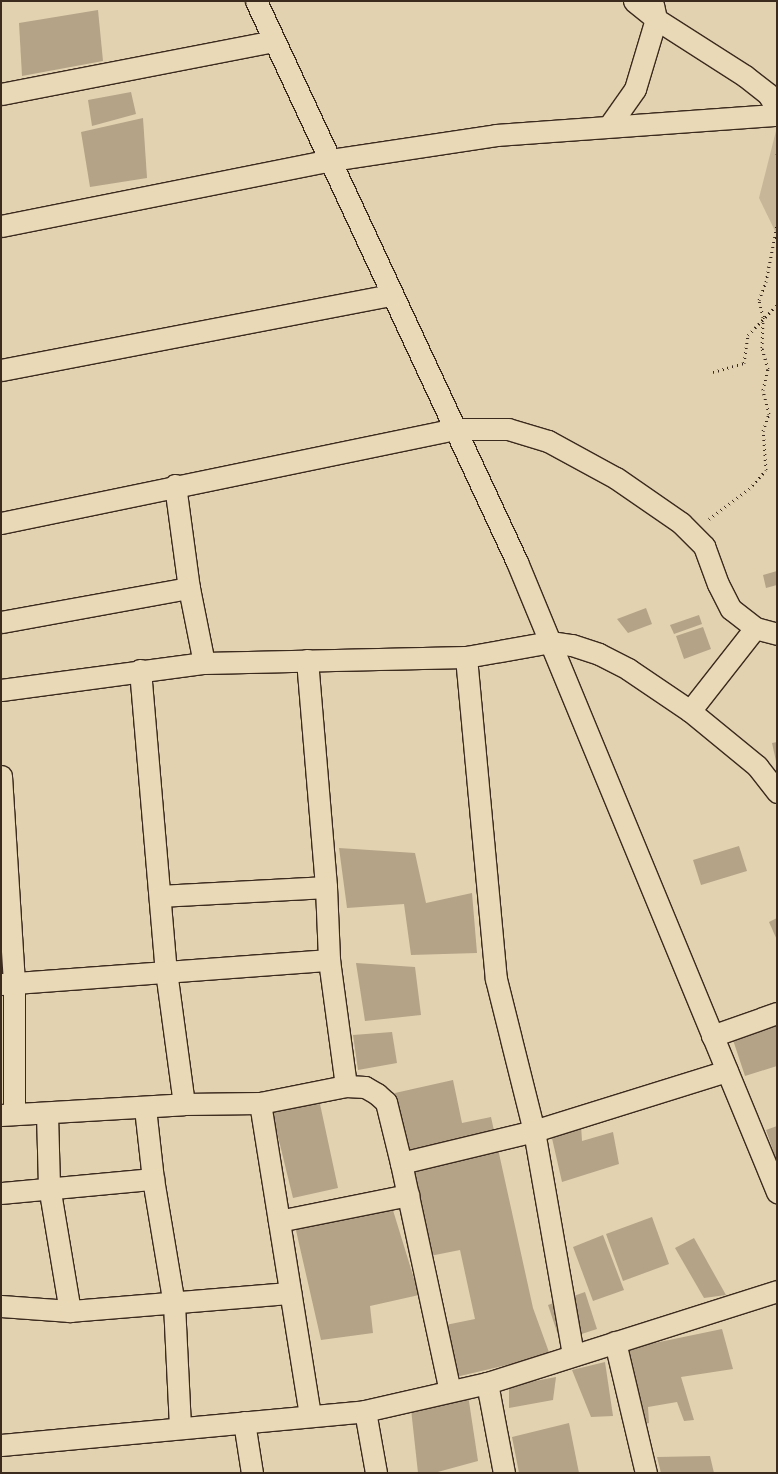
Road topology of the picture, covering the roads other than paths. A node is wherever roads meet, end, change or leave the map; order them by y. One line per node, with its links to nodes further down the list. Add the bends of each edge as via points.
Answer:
1 (256, 1): 4 (street)
2 (634, 1): 3 (street)
3 (654, 10): 6 (street, via 768,94); 8 (street, via 634,89)
4 (274, 41): 5 (street); 9 (street)
5 (1, 94)
6 (777, 109)
7 (777, 115): 8 (street)
8 (609, 126): 9 (street, via 496,135)
9 (330, 160): 10 (street); 11 (street)
10 (1, 226)
11 (392, 295): 12 (street); 13 (street)
12 (1, 370)
13 (456, 429): 14 (street); 18 (street, via 508,429 548,441 616,478 691,531 704,546 731,609); 20 (street)
14 (175, 485): 15 (street); 16 (street)
15 (1, 523)
16 (189, 588): 17 (street); 23 (street)
17 (1, 622)
18 (755, 628): 19 (street); 26 (street)
19 (777, 634)
20 (550, 642): 21 (street); 26 (street, via 572,644 599,654); 35 (street)
21 (466, 657): 22 (street); 43 (street, via 496,978)
22 (307, 660): 23 (street); 29 (street)
23 (204, 663): 24 (street)
24 (140, 670): 25 (street); 30 (street)
25 (1, 690)
26 (690, 711): 28 (street, via 757,766)
27 (1, 776): 33 (street)
28 (777, 792)
29 (326, 887): 30 (street); 31 (street)
30 (160, 896): 32 (street)
31 (329, 960): 32 (street); 37 (street)
32 (166, 971): 33 (street); 39 (street)
33 (8, 983): 42 (street)
34 (777, 1013): 35 (street)
35 (712, 1036): 36 (street)
36 (727, 1071): 43 (street); 47 (street)
37 (346, 1086): 38 (street); 44 (street, via 365,1087 386,1102)
38 (260, 1103): 39 (street); 50 (street)
39 (184, 1104): 40 (street)
40 (145, 1108): 41 (street); 45 (street)
41 (48, 1114): 42 (street); 46 (street)
42 (8, 1115)
43 (534, 1131): 44 (street); 57 (street)
44 (401, 1163): 49 (street)
45 (153, 1179): 46 (street); 53 (street)
46 (49, 1186): 48 (street); 55 (street)
47 (777, 1192)
48 (1, 1193)
49 (408, 1195): 50 (street); 59 (street)
50 (279, 1222): 52 (street)
51 (777, 1291): 56 (street)
52 (290, 1293): 53 (street); 61 (street)
53 (174, 1304): 55 (street); 63 (street)
54 (1, 1306): 55 (street)
55 (70, 1311)
56 (615, 1342): 57 (street); 68 (street)
57 (573, 1355): 58 (street)
58 (487, 1383): 59 (street); 67 (street)
59 (450, 1391): 60 (street)
60 (365, 1412): 61 (street); 66 (street)
61 (310, 1415): 62 (street)
62 (244, 1422): 63 (street); 65 (street)
63 (180, 1426): 64 (street)
64 (1, 1445)
65 (252, 1473)
66 (376, 1473)
67 (504, 1473)
68 (646, 1473)

